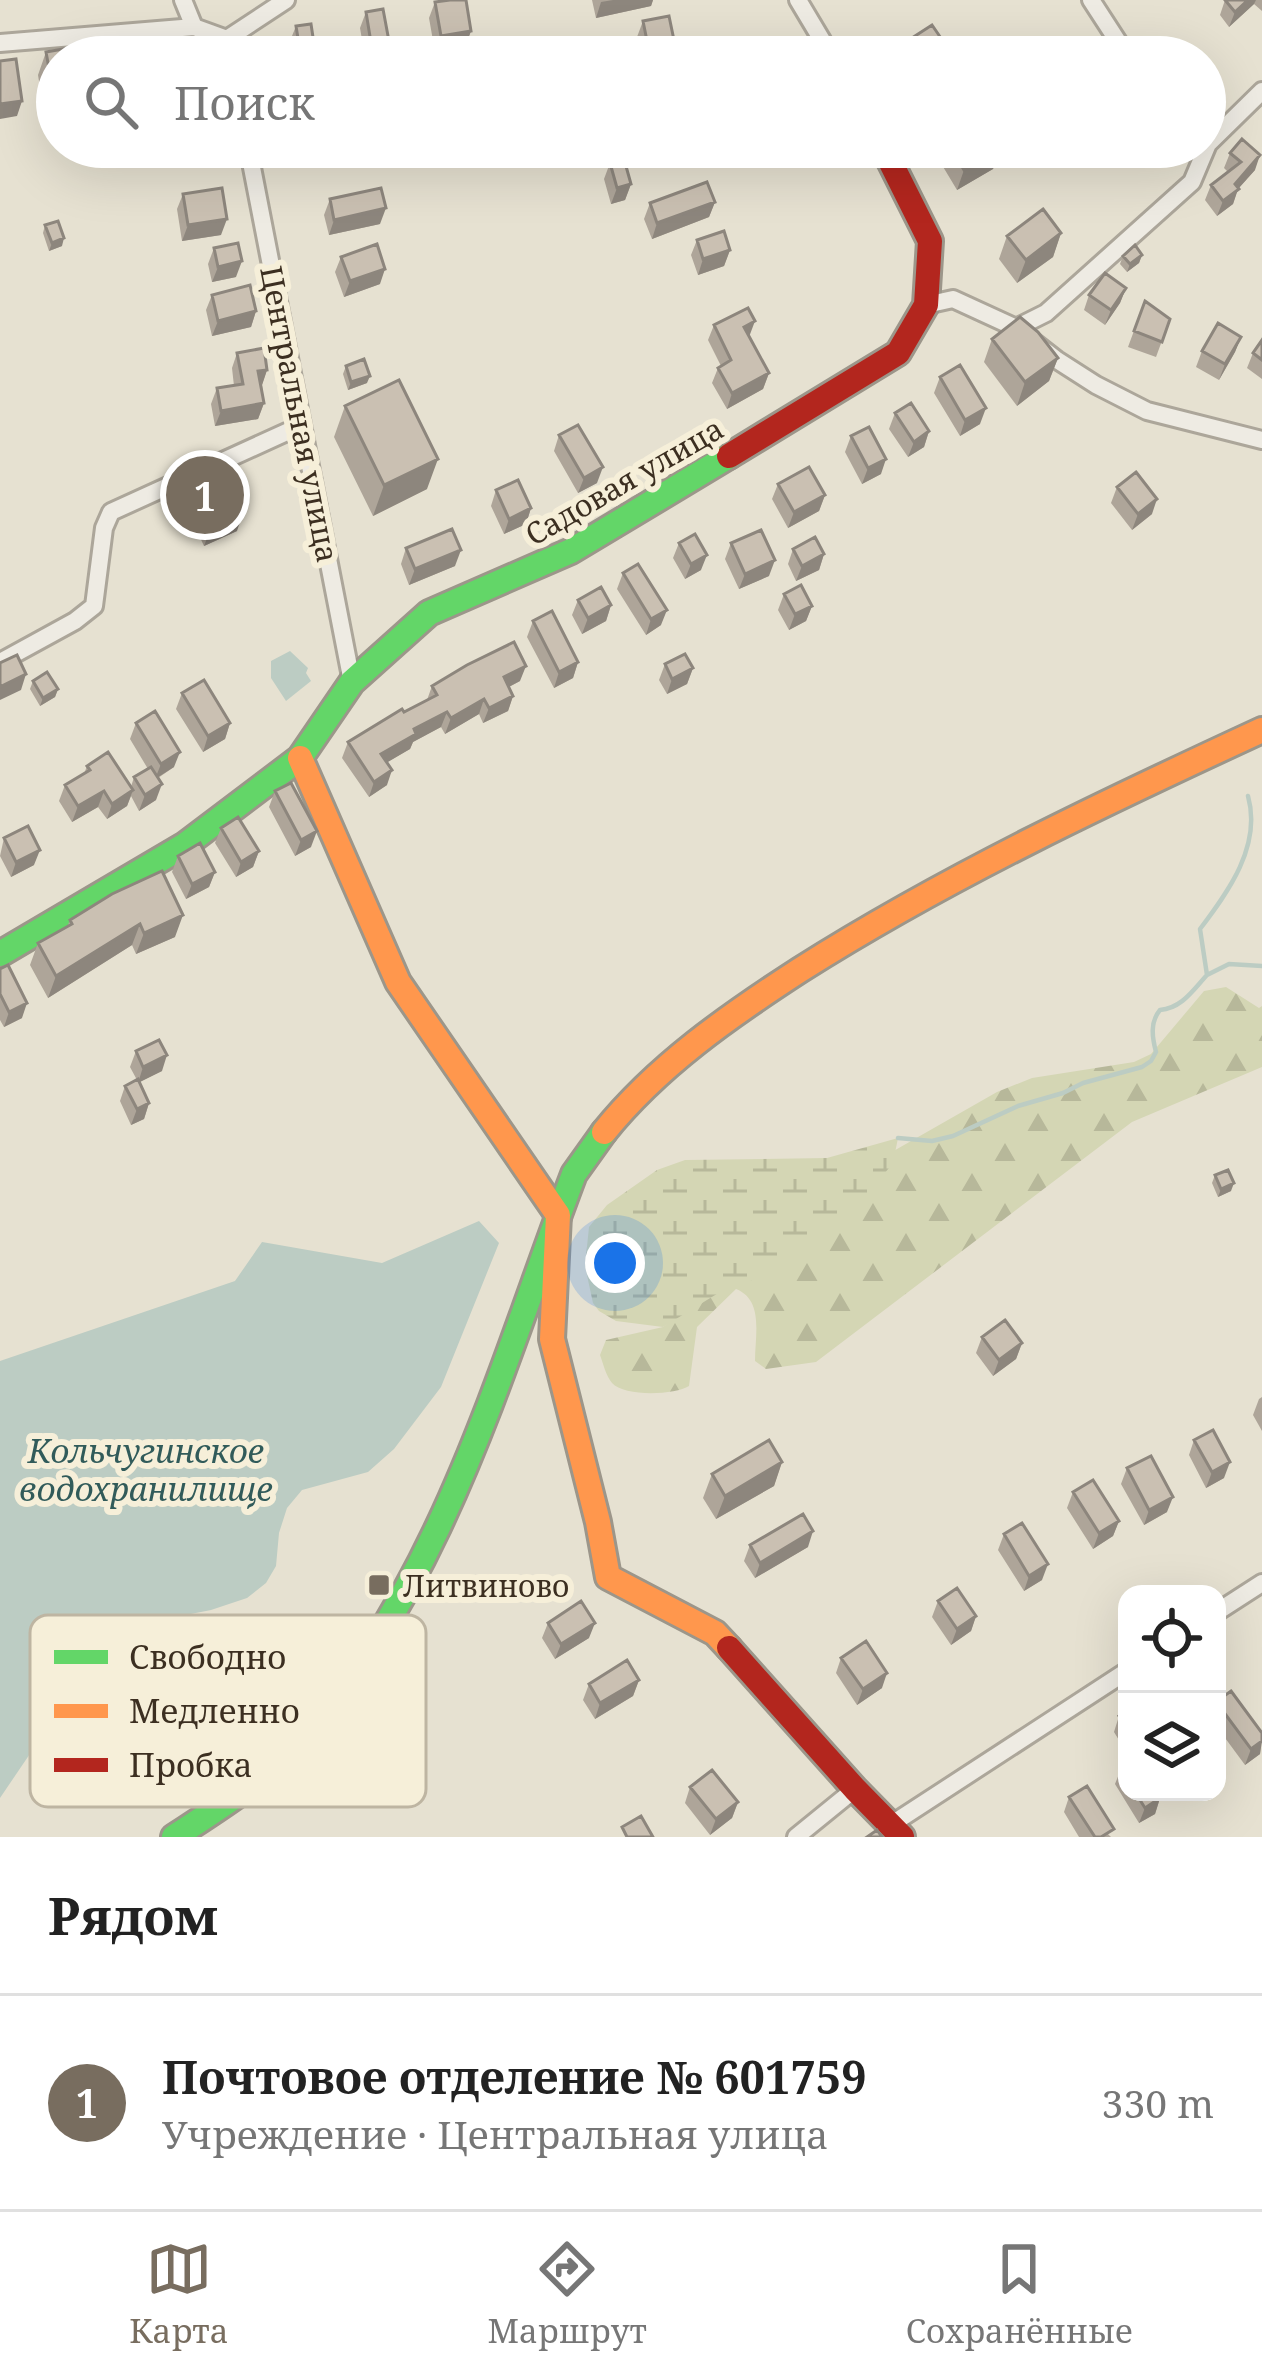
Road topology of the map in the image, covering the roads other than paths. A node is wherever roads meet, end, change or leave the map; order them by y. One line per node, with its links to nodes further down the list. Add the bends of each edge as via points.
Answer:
1 (183, 0): 5 (street)
2 (286, 0): 8 (street)
3 (798, 0): 9 (street)
4 (1090, 0): 10 (street)
5 (194, 27): 6 (street); 7 (street)
6 (85, 36)
7 (209, 36)
8 (243, 36)
9 (819, 36)
10 (1114, 36)
11 (36, 40): 12 (street)
12 (0, 43)
13 (1262, 91): 14 (street)
14 (1226, 125)
15 (252, 168): 20 (street, Центральная улица)
16 (894, 168): 18 (street, via 930,241)
17 (1197, 168): 19 (street, via 1192,182 1046,313)
18 (926, 304): 19 (street, via 953,299); 23 (street, Садовая улица, via 898,353 571,550 429,613)
19 (1016, 328): 21 (street, via 1147,410)
20 (302, 424): 22 (street, via 111,512 94,606); 23 (street, Центральная улица)
21 (1262, 440)
22 (0, 662)
23 (352, 682): 25 (street, Садовая улица)
24 (1262, 730): 27 (street, via 990,860 742,1009 605,1129)
25 (300, 758): 26 (street, Садовая улица, via 184,845); 27 (street, via 398,982)
26 (0, 954)
27 (558, 1215): 30 (street, via 457,1480); 32 (street, via 552,1339 608,1577 715,1633)
28 (1262, 1583): 29 (street)
29 (1226, 1606)
30 (389, 1615)
31 (1118, 1677): 34 (street)
32 (855, 1789): 34 (street); 36 (street)
33 (217, 1807): 35 (street)
34 (897, 1830)
35 (174, 1837)
36 (796, 1837)

